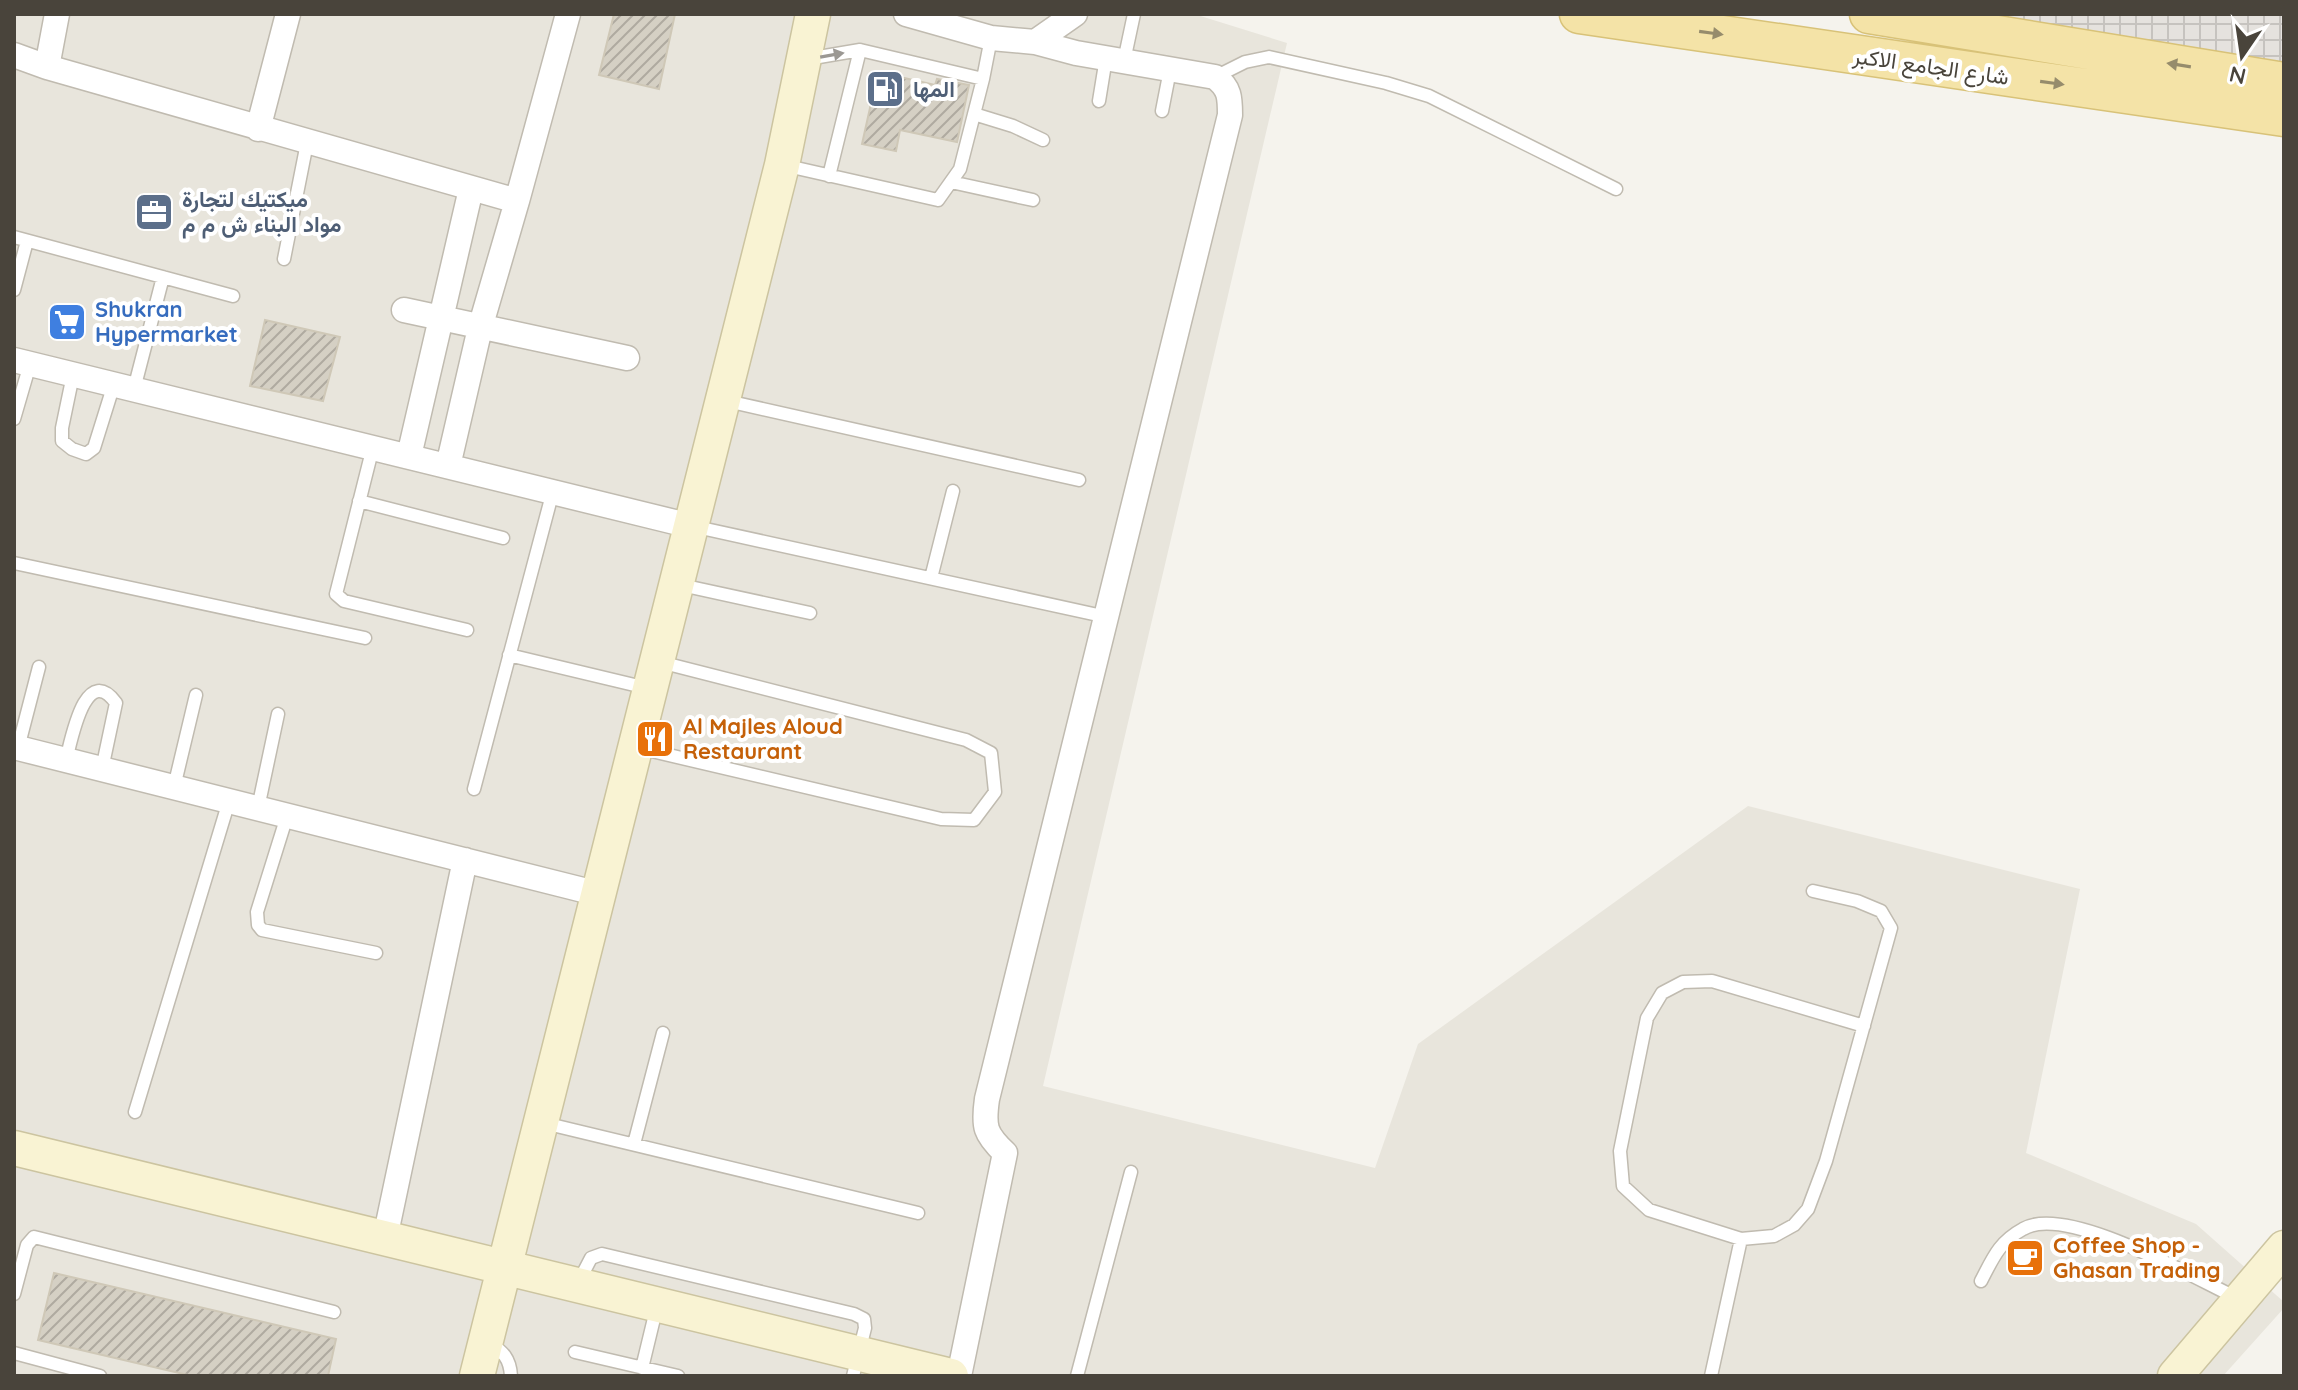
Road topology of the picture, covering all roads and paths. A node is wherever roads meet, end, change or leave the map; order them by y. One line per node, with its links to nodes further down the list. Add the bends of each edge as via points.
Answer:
1 (57, 14): 16 (street)
2 (288, 14): 25 (street)
3 (568, 14): 34 (street)
4 (813, 14): 14 (street)
5 (906, 14): 10 (street)
6 (1075, 14): 11 (street)
7 (1134, 14): 15 (lane)
8 (1579, 14): 24 (main road, شارع الجامع الاكبر, one-way to 24)
9 (1869, 14): 20 (main road, شارع الجامع الاكبر, one-way to 9)
10 (991, 38): 11 (street); 19 (lane)
11 (1035, 42): 15 (street)
12 (860, 50): 14 (lane, one-way to 12); 19 (lane); 29 (lane)
13 (14, 55): 16 (street)
14 (804, 59): 28 (street)
15 (1115, 60): 17 (street); 21 (lane)
16 (47, 67): 25 (street)
17 (1170, 70): 18 (street); 22 (lane)
18 (1215, 77): 32 (lane, via 1269,57 1386,83 1429,96); 62 (street, via 1226,86 1230,115)
19 (983, 79): 23 (lane)
20 (2284, 82)
21 (1099, 101)
22 (1162, 111)
23 (974, 114): 26 (lane); 30 (lane, via 960,169)
24 (2284, 117)
25 (258, 129): 27 (street)
26 (1043, 140)
27 (307, 143): 31 (street); 36 (lane)
28 (782, 165): 29 (lane); 47 (street)
29 (829, 176): 30 (lane, via 938,200)
30 (951, 182): 33 (lane)
31 (471, 189): 34 (street); 41 (street)
32 (1616, 189)
33 (1033, 200)
34 (517, 201): 42 (street)
35 (20, 239): 37 (lane); 38 (lane)
36 (284, 259)
37 (163, 277): 39 (lane); 46 (lane)
38 (14, 290)
39 (233, 296)
40 (404, 310): 41 (street)
41 (441, 319): 42 (street); 50 (street)
42 (480, 328): 43 (street); 51 (street)
43 (627, 358)
44 (22, 362): 45 (street); 48 (lane)
45 (73, 375): 46 (street); 46 (lane, via 62,441 86,454)
46 (124, 387): 49 (street)
47 (723, 400): 52 (lane); 56 (street)
48 (14, 419)
49 (373, 447): 50 (street); 55 (lane)
50 (409, 456): 51 (street)
51 (448, 466): 53 (street)
52 (1079, 480)
53 (553, 491): 56 (street); 65 (lane)
54 (953, 491): 59 (lane)
55 (359, 501): 57 (lane); 63 (lane, via 336,594 344,601)
56 (691, 526): 59 (lane); 60 (street)
57 (503, 538)
58 (14, 563): 64 (lane)
59 (931, 578): 62 (lane)
60 (677, 584): 61 (lane); 67 (street)
61 (810, 613)
62 (1107, 617): 111 (street, via 987,1099 987,1130 1005,1153)
63 (467, 630)
64 (365, 638)
65 (509, 655): 67 (lane); 75 (lane)
66 (39, 667): 71 (lane)
67 (654, 675): 70 (street); 70 (lane, via 966,740 991,753 995,792 974,820 941,819)
68 (196, 695): 74 (lane)
69 (278, 714): 77 (lane)
70 (636, 747): 81 (street)
71 (15, 753): 72 (street)
72 (66, 760): 73 (street); 73 (lane, via 82,703 101,692 116,703)
73 (102, 769): 74 (street)
74 (174, 787): 76 (street)
75 (474, 789)
76 (229, 801): 77 (street); 85 (lane)
77 (258, 808): 78 (street)
78 (287, 816): 79 (street); 82 (lane, via 257,912 258,925)
79 (465, 860): 81 (street); 91 (street)
80 (1813, 891): 83 (lane, via 1881,911 1891,928)
81 (599, 894): 86 (street)
82 (376, 953)
83 (1864, 1026): 92 (lane, via 1808,1209 1774,1236); 92 (lane, via 1712,981 1683,982 1662,993 1647,1018 1620,1151 1623,1186 1649,1210)
84 (663, 1033): 87 (lane)
85 (135, 1112)
86 (541, 1122): 87 (lane); 94 (street)
87 (634, 1144): 90 (lane)
88 (14, 1148): 91 (street)
89 (1131, 1172): 112 (lane)
90 (918, 1213)
91 (385, 1238): 94 (street)
92 (1741, 1239): 113 (lane)
93 (2284, 1248): 98 (street)
94 (504, 1269): 96 (street); 101 (street)
95 (1981, 1281): 98 (lane, via 1997,1248 2026,1226 2058,1224 2107,1236)
96 (577, 1287): 99 (street); 104 (lane, via 591,1258 602,1254 854,1314 864,1319 865,1328)
97 (14, 1294): 100 (lane, via 34,1237)
98 (2240, 1300): 114 (street)
99 (657, 1306): 104 (street); 105 (lane)
100 (334, 1312)
101 (486, 1340): 107 (street); 108 (lane, via 503,1352)
102 (575, 1352): 105 (lane)
103 (14, 1353): 106 (lane)
104 (856, 1365): 110 (street)
105 (642, 1368): 109 (lane)
106 (100, 1376)
107 (477, 1376)
108 (511, 1376)
109 (678, 1376)
110 (951, 1376)
111 (959, 1376)
112 (1077, 1376)
113 (1711, 1376)
114 (2175, 1376)

